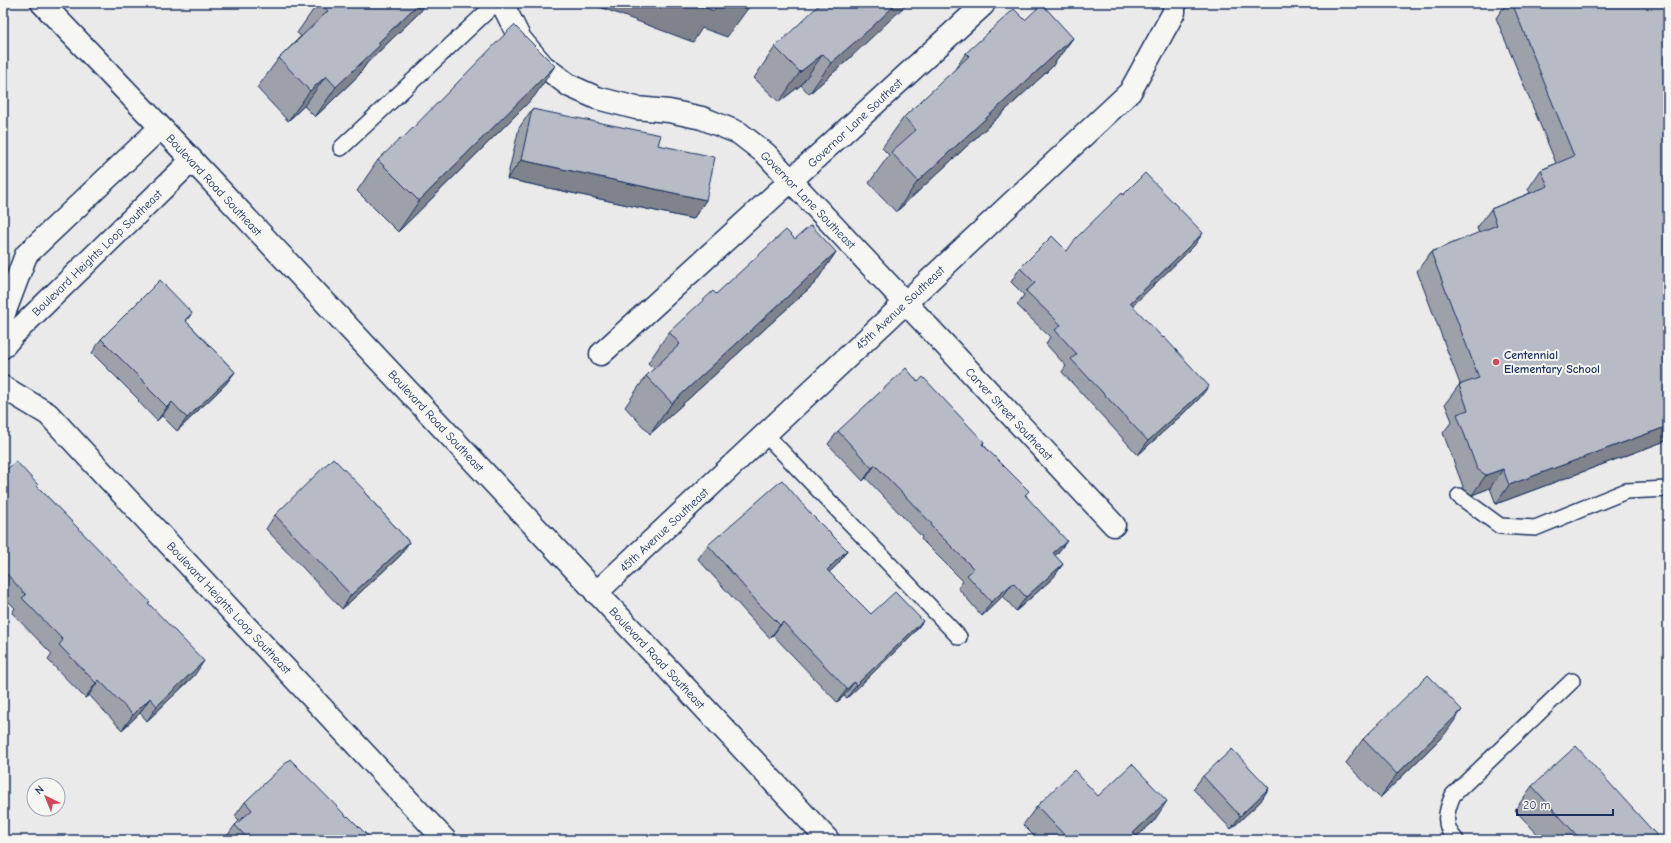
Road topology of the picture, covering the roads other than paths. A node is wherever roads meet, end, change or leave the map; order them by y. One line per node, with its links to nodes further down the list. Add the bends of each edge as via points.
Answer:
1 (42, 3): 6 (street, Boulevard Road Southeast)
2 (496, 3): 7 (lane)
3 (502, 3): 9 (street, Governor Lane Southeast, via 520,39 543,66 570,86 597,98 629,107 669,111 702,118 739,133 766,154)
4 (1174, 3): 10 (street, 45th Avenue Southeast, via 1174,12 1130,92)
5 (983, 5): 9 (street, Governor Lane Southest)
6 (160, 128): 8 (street, Boulevard Road Southeast); 11 (street, via 26,255)
7 (341, 148)
8 (192, 160): 12 (street, Boulevard Heights Loop Southeast); 19 (street, Boulevard Road Southeast)
9 (792, 181): 10 (street, Governor Lane Southeast); 13 (street, Governor Lane Southest)
10 (905, 303): 15 (street, 45th Avenue Southeast); 18 (street, Carver Street Southeast)
11 (3, 316)
12 (3, 347)
13 (602, 354)
14 (3, 387): 22 (street, Boulevard Heights Loop Southeast, via 48,414)
15 (765, 434): 19 (street, 45th Avenue Southeast); 20 (lane)
16 (1668, 489): 17 (lane, via 1626,491 1535,528 1500,526)
17 (1459, 496)
18 (1114, 525)
19 (596, 593): 23 (street, Boulevard Road Southeast)
20 (959, 637)
21 (1572, 681): 24 (lane, via 1453,794 1446,809 1447,825)
22 (445, 840)
23 (828, 840)
24 (1456, 840)

